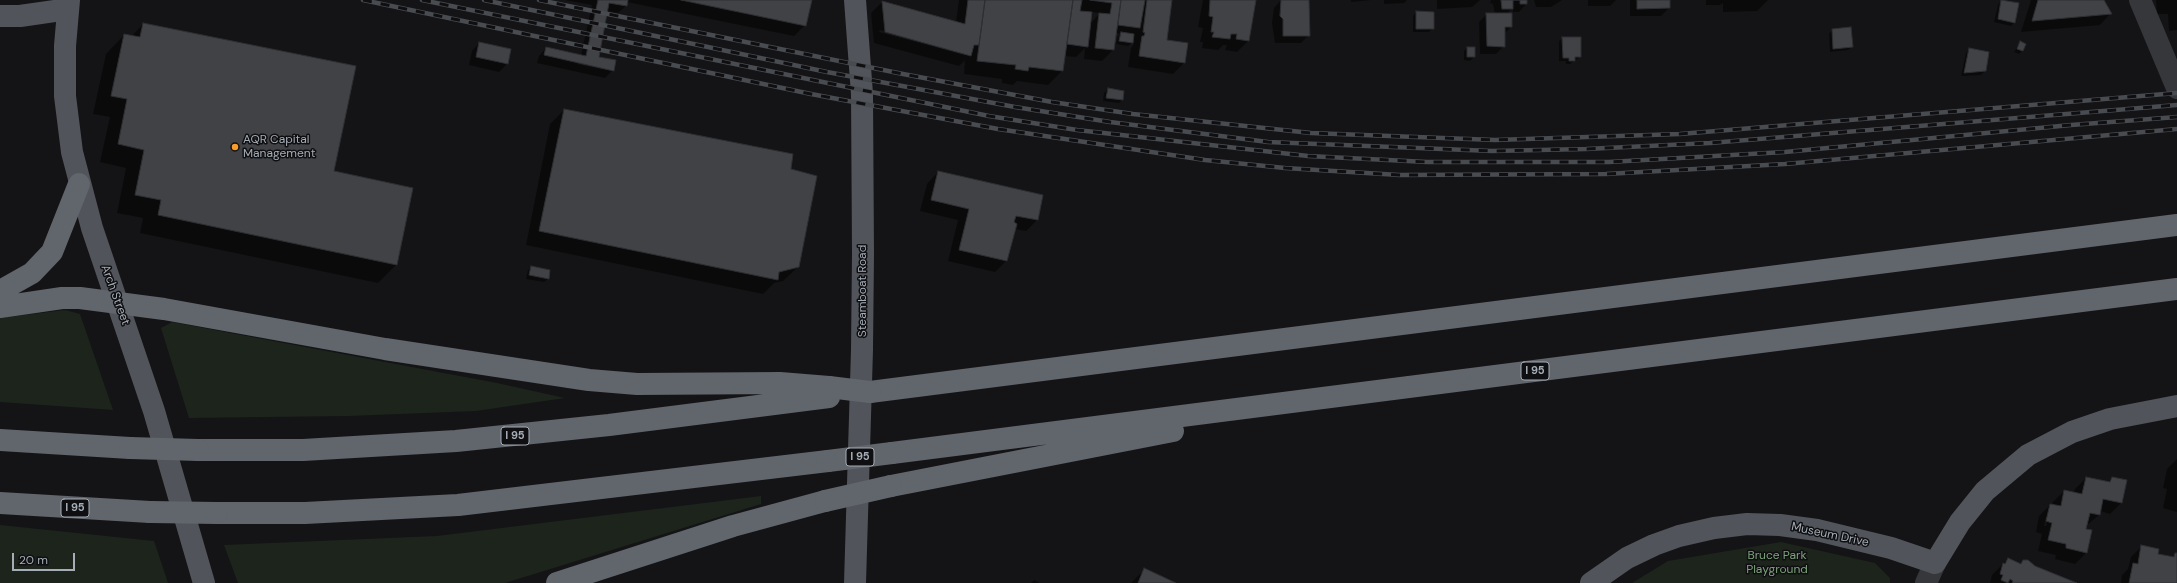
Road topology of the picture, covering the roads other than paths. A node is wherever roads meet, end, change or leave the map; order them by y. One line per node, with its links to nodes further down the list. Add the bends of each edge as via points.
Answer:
1 (855, 0): 20 (main road, Steamboat Road, via 862,94 863,254)
2 (2140, 0): 5 (street)
3 (69, 4): 4 (main road, via 20,16); 6 (main road, Arch Street, via 65,46 65,101 68,130)
4 (0, 16)
5 (2177, 88)
6 (80, 184): 9 (highway, via 52,252 32,273); 10 (main road, Arch Street, via 94,236)
7 (2177, 225): 12 (highway, bridge, via 870,392)
8 (2177, 289): 13 (highway, I 95)
9 (0, 291)
10 (117, 302): 11 (highway, via 62,298); 12 (highway, via 491,366 589,380 637,384 780,383); 18 (main road, Arch Street, via 154,411)
11 (0, 307)
12 (829, 392): 15 (highway, I 95, bridge, via 601,426 456,441 303,450 130,448)
13 (1370, 392): 16 (highway, I 95, bridge, via 458,505 328,512 217,513 150,512); 19 (highway, bridge, via 826,501 726,528)
14 (2177, 406): 17 (main road, via 2110,419 2072,432 2028,455 1985,491 1960,522)
15 (0, 440)
16 (0, 503)
17 (1935, 563): 21 (main road, Museum Drive, via 1891,548 1817,530 1747,524 1714,528 1654,545 1627,558); 22 (street)
18 (204, 583)
19 (557, 583)
20 (855, 583)
21 (1591, 583)
22 (1926, 583)

